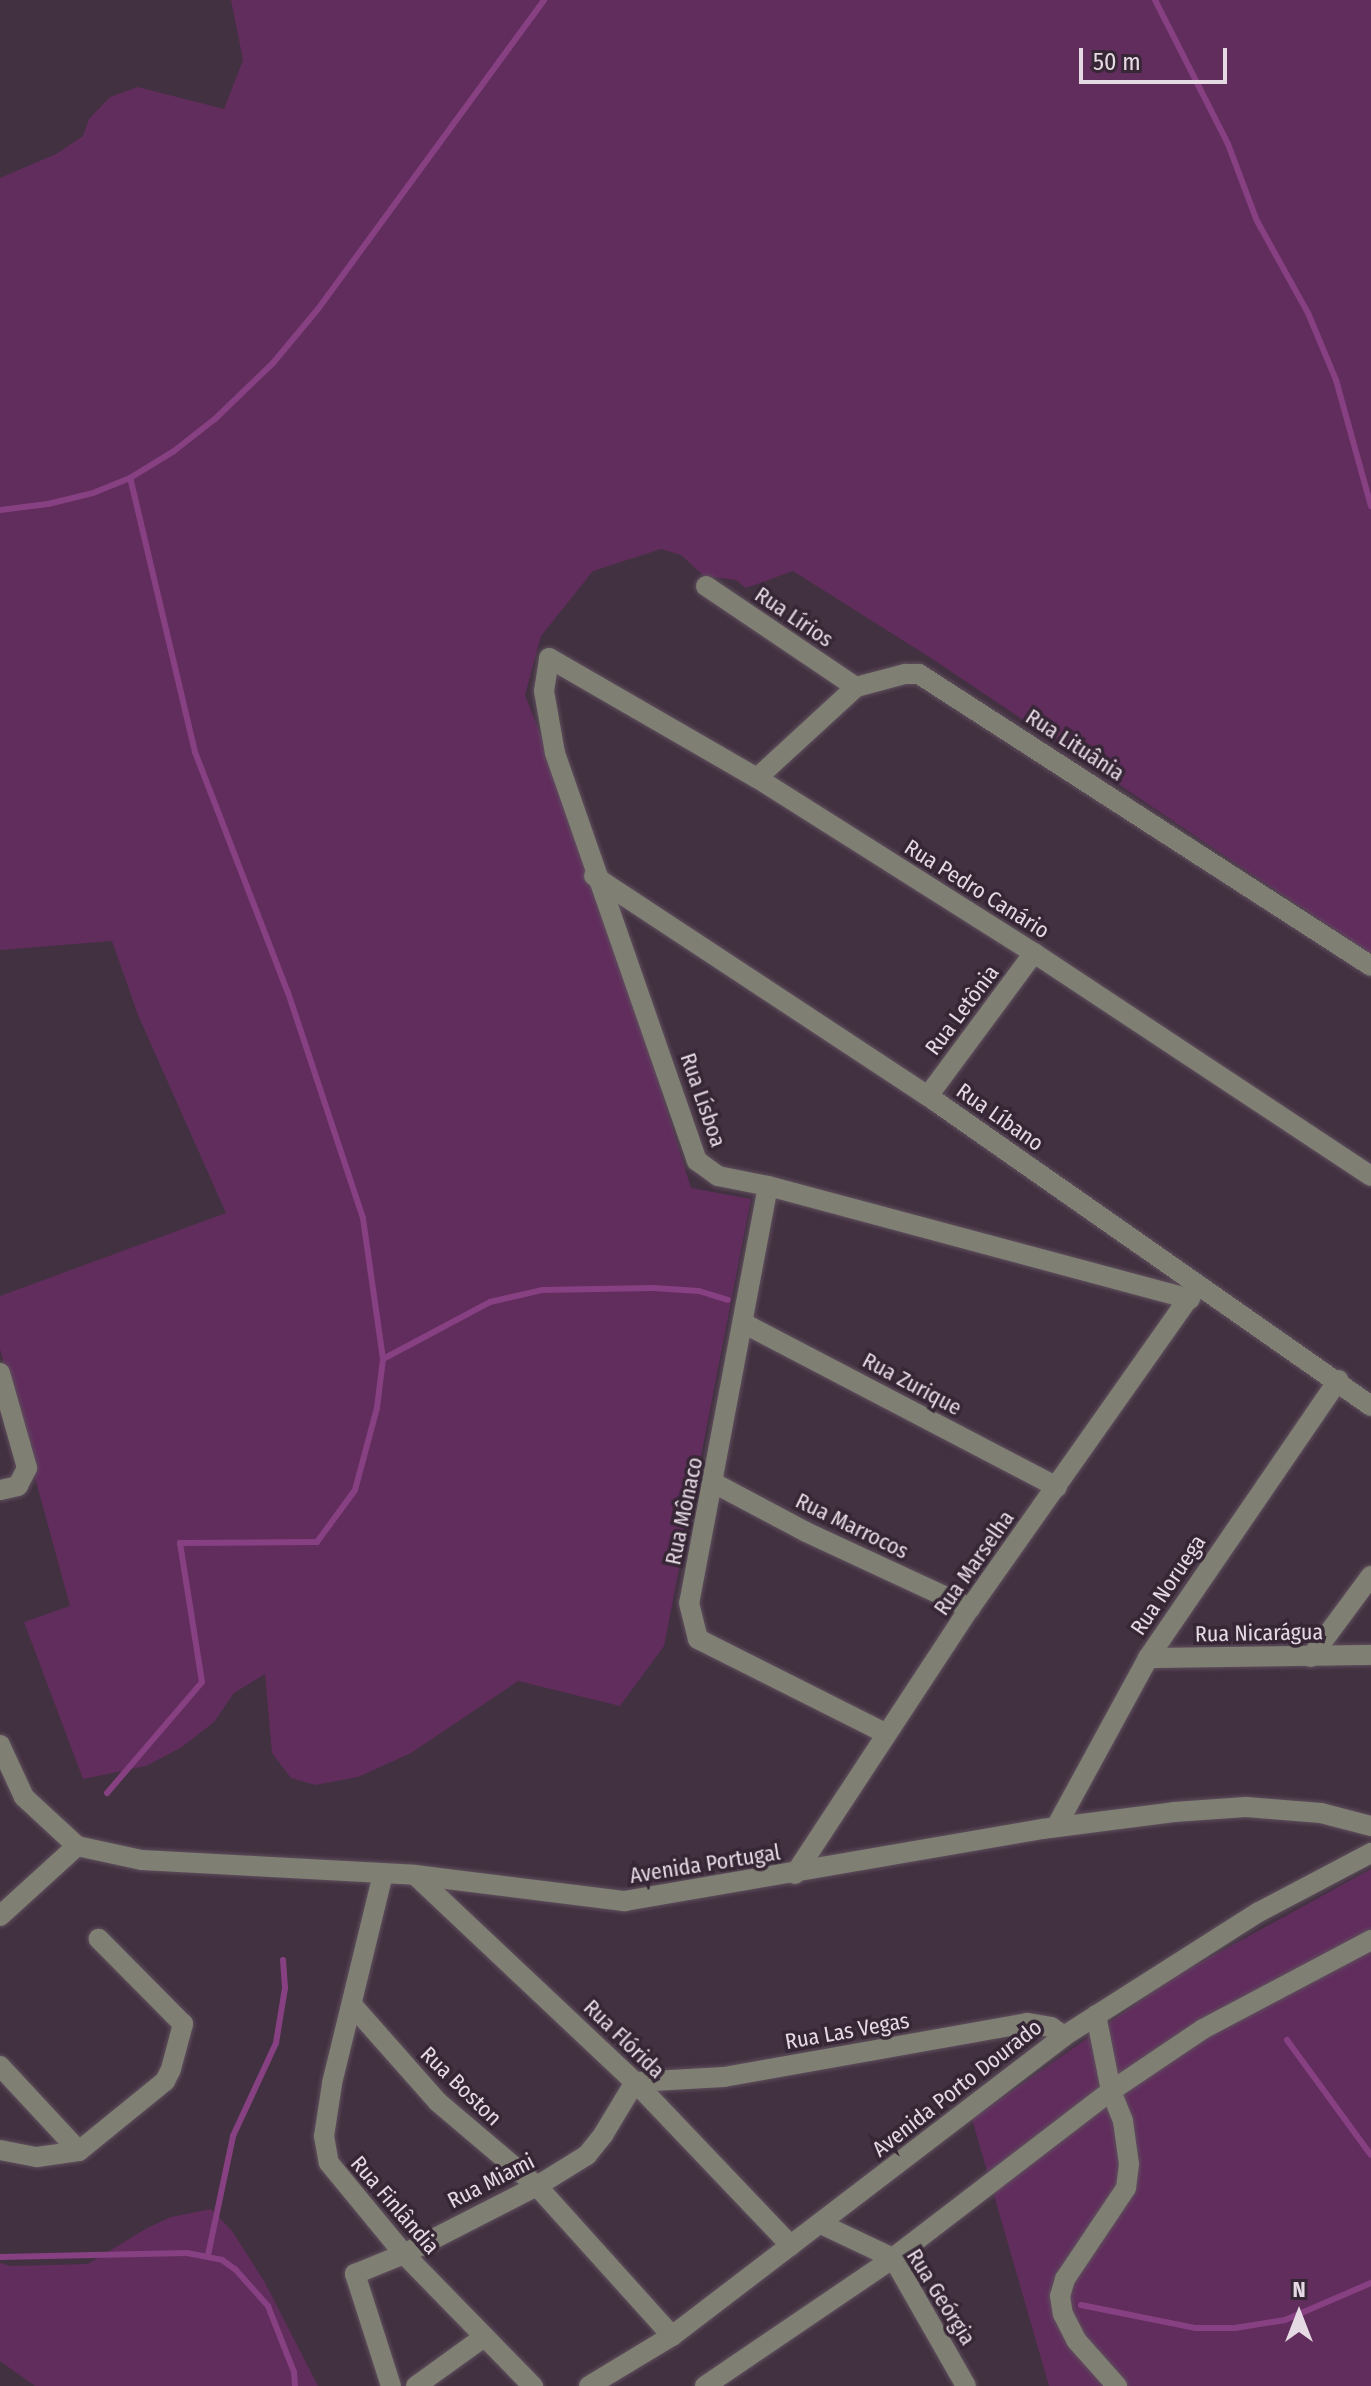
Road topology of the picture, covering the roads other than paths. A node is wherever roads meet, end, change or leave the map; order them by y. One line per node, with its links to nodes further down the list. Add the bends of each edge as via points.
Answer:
1 (706, 586): 3 (street, Rua Lírios)
2 (549, 658): 4 (street, Rua Pedro Canário); 5 (street, Rua Lísboa, via 544,691 555,753)
3 (856, 687): 4 (street, Rua Lituânia); 7 (street, Rua Lituânia, via 905,674 928,678)
4 (757, 778): 6 (street, Rua Pedro Canário)
5 (594, 876): 8 (street, Rua Líbano); 10 (street, Rua Lísboa, via 697,1161 718,1176)
6 (1034, 953): 8 (street, Rua Letônia); 9 (street, Rua Pedro Canário)
7 (1371, 966)
8 (928, 1096): 11 (street, Rua Líbano)
9 (1371, 1176)
10 (768, 1186): 11 (street, Rua Lísboa); 12 (street, Rua Mônaco)
11 (1193, 1291): 14 (street, Rua Líbano); 17 (street, Rua Marselha)
12 (745, 1324): 16 (street, Rua Mônaco); 17 (street, Rua Zurique)
13 (0, 1373): 18 (street, via 27,1468 18,1486)
14 (1338, 1380): 15 (street, Rua Líbano); 23 (street, Rua Noruega)
15 (1369, 1399)
16 (714, 1483): 20 (street, Rua Marrocos); 24 (street, Rua Mônaco, via 689,1603 698,1639)
17 (1057, 1487): 20 (street, Rua Marselha)
18 (0, 1490)
19 (1371, 1576): 22 (street)
20 (970, 1608): 24 (street, Rua Marselha)
21 (1371, 1655): 22 (street, Rua Nicarágua)
22 (1311, 1657): 23 (street, Rua Nicarágua)
23 (1148, 1658): 27 (street, Rua Noruega)
24 (885, 1733): 31 (street, Rua Marselha)
25 (0, 1745): 28 (street, via 24,1797)
26 (1371, 1826): 27 (street, Avenida Portugal, via 1321,1813 1246,1807)
27 (1056, 1827): 31 (street, Avenida Portugal)
28 (77, 1846): 30 (street, Avenida Portugal, via 142,1860); 33 (street)
29 (1371, 1853): 37 (street, Avenida Porto Dourado, via 1259,1912)
30 (383, 1874): 32 (street, Avenida Portugal); 36 (street, Rua Finlândia)
31 (795, 1874): 32 (street, Avenida Portugal, via 625,1901)
32 (415, 1875): 40 (street, Rua Flórida)
33 (0, 1916)
34 (99, 1939): 43 (street, via 183,2024 165,2081)
35 (1371, 1940): 41 (street, via 1203,2029)
36 (353, 2006): 44 (street, Rua Boston, via 438,2102); 47 (street, Rua Finlândia, via 324,2136 329,2163)
37 (1096, 2015): 38 (street, Avenida Porto Dourado); 41 (street)
38 (1064, 2036): 40 (street, Rua Las Vegas, via 1051,2027 1027,2023 724,2077); 45 (street, Avenida Porto Dourado)
39 (0, 2066): 43 (street)
40 (635, 2082): 44 (street, Rua Miami, via 587,2155); 46 (street, Rua Flórida)
41 (1111, 2091): 48 (street); 57 (street, via 1123,2121 1129,2164 1126,2188 1065,2279 1060,2296 1076,2340)
42 (0, 2150): 43 (street, via 37,2157)
43 (79, 2151)
44 (537, 2186): 47 (street, Rua Miami); 49 (street, Rua Boston)
45 (821, 2224): 46 (street, Avenida Porto Dourado); 48 (street, Rua Geórgia)
46 (791, 2246): 49 (street, Avenida Porto Dourado)
47 (404, 2254): 50 (street, Rua Finlândia); 51 (street, Rua Miami, via 355,2274)
48 (893, 2258): 55 (street); 56 (street, Rua Geórgia)
49 (672, 2336): 54 (street, Avenida Porto Dourado)
50 (484, 2337): 52 (street); 53 (street, Rua Finlândia)
51 (391, 2386)
52 (416, 2386)
53 (533, 2386)
54 (589, 2386)
55 (705, 2386)
56 (966, 2386)
57 (1117, 2386)

